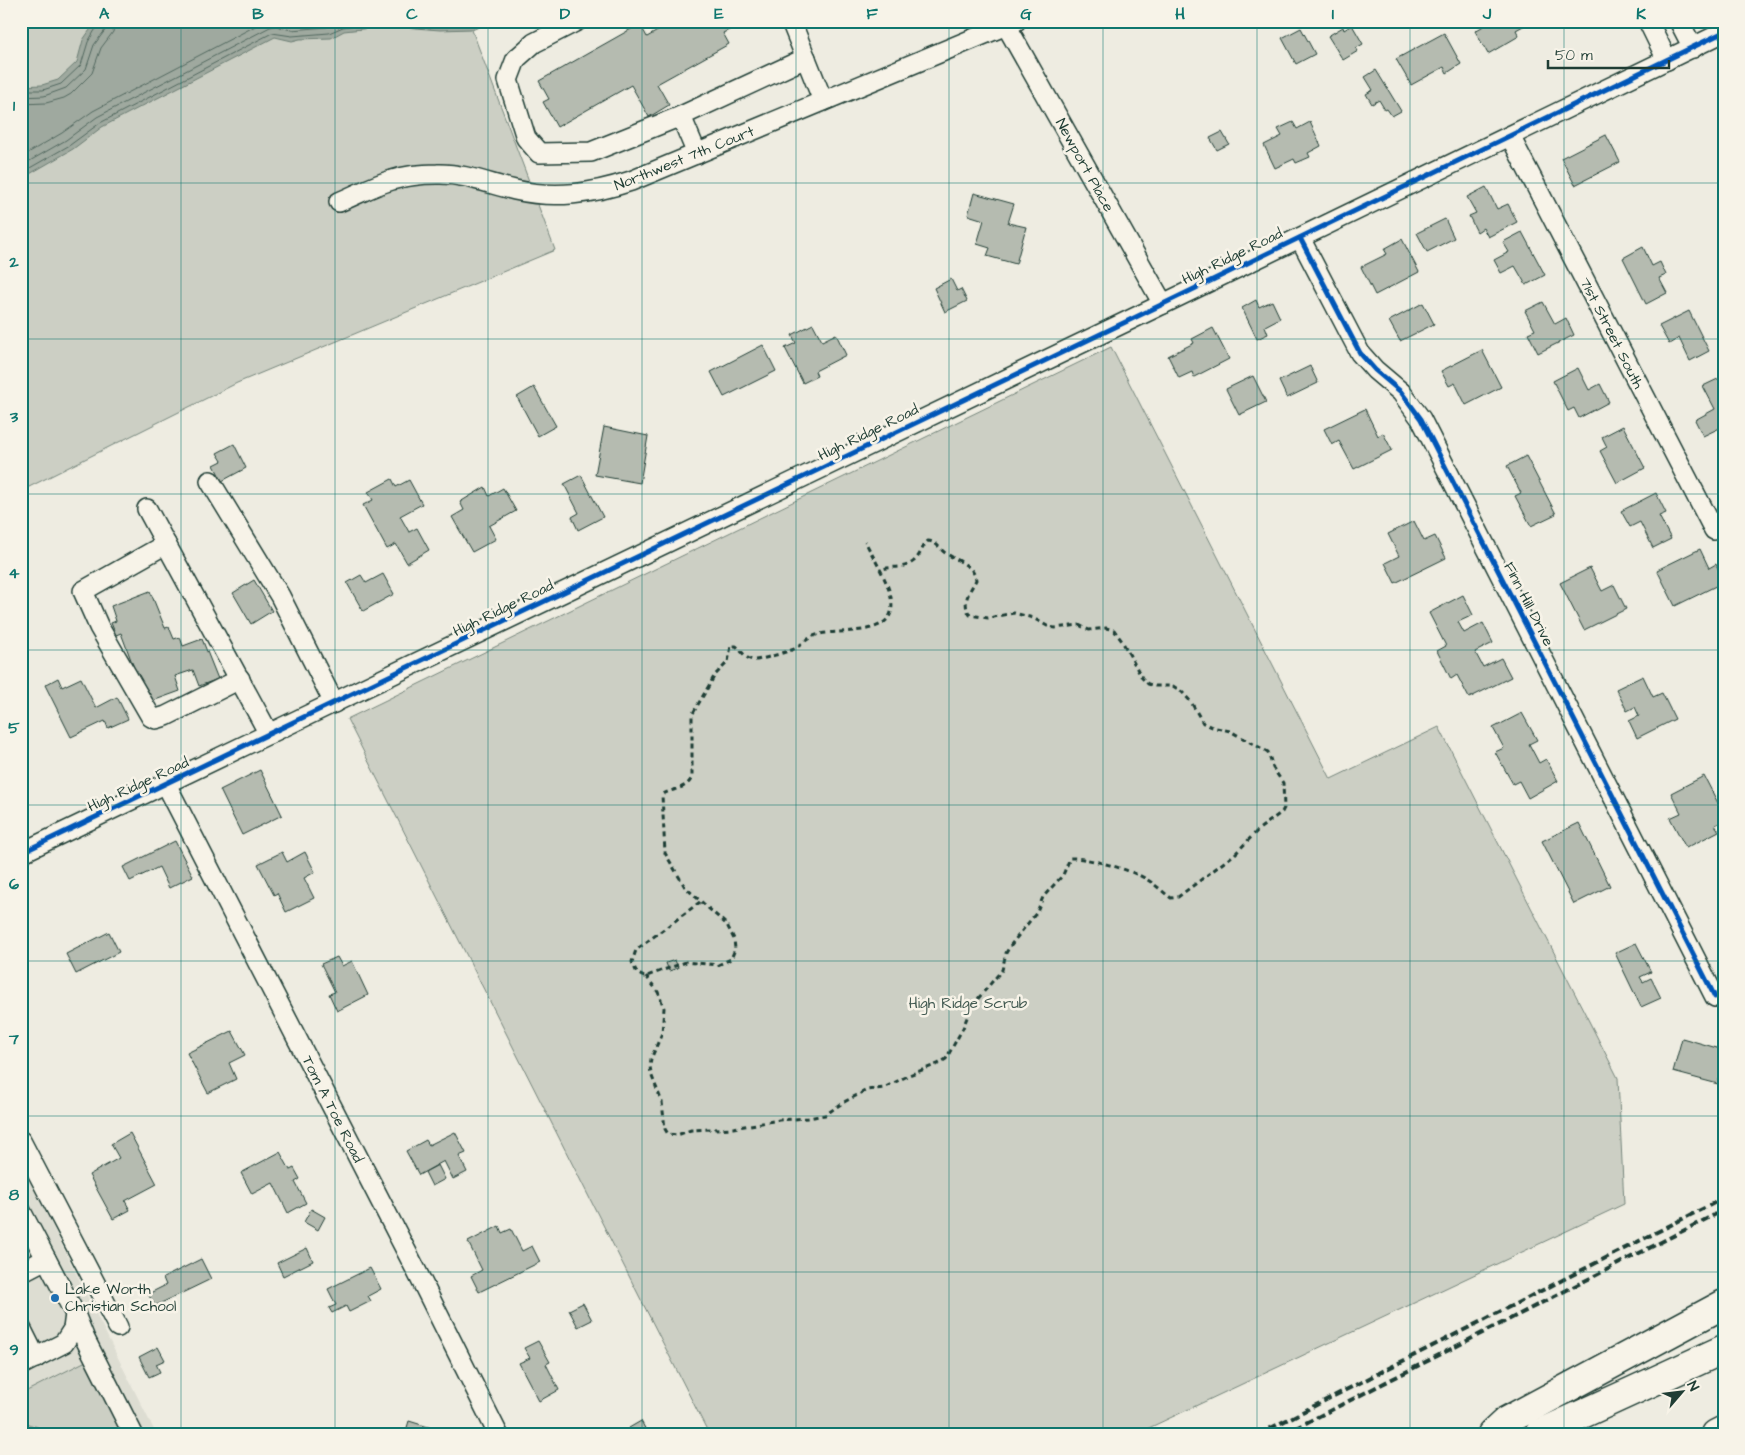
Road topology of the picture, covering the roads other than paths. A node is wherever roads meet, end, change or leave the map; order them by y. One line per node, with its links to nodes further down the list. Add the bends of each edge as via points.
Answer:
1 (577, 21): 11 (street, via 534,42 516,58 508,80 526,138 539,153 591,152)
2 (791, 21): 8 (street)
3 (1648, 21): 9 (street)
4 (1679, 21): 7 (street)
5 (1011, 23): 10 (street, Northwest 7th Court); 16 (street, Newport Place)
6 (1724, 32): 7 (street, High Ridge Road)
7 (1693, 48): 9 (street, High Ridge Road)
8 (806, 58): 10 (street); 11 (street)
9 (1668, 60): 12 (street, High Ridge Road)
10 (824, 101): 13 (street, Northwest 7th Court)
11 (681, 116): 13 (street)
12 (1510, 136): 15 (street, High Ridge Road); 19 (street, 71st Street South)
13 (697, 154): 14 (street, Northwest 7th Court, via 605,190 579,194 539,194 475,178 436,174 393,179)
14 (339, 202)
15 (1300, 238): 16 (street, High Ridge Road); 26 (street, Finn Hill Drive, via 1360,353 1402,392 1421,419)
16 (1163, 304): 22 (street, High Ridge Road)
17 (210, 481): 22 (street, via 280,596)
18 (147, 509): 20 (street)
19 (1714, 530)
20 (166, 544): 21 (street); 21 (street, via 83,591 99,626 151,717 156,719)
21 (240, 680): 23 (street)
22 (334, 703): 23 (street, High Ridge Road)
23 (269, 734): 24 (street, High Ridge Road)
24 (166, 784): 25 (street, High Ridge Road); 40 (street, Tom A Toe Road)
25 (21, 853)
26 (1715, 996)
27 (21, 1141): 34 (street)
28 (21, 1211): 29 (street)
29 (29, 1244): 30 (street)
30 (46, 1259): 31 (street); 33 (street)
31 (21, 1272)
32 (1724, 1304): 41 (highway, via 1506,1421)
33 (75, 1314): 37 (street, via 73,1330 64,1343); 39 (street)
34 (118, 1327)
35 (21, 1328): 37 (street)
36 (1724, 1348): 42 (highway)
37 (29, 1362)
38 (1724, 1430): 43 (highway)
39 (133, 1434)
40 (498, 1434)
41 (1492, 1434)
42 (1539, 1434)
43 (1716, 1434)

